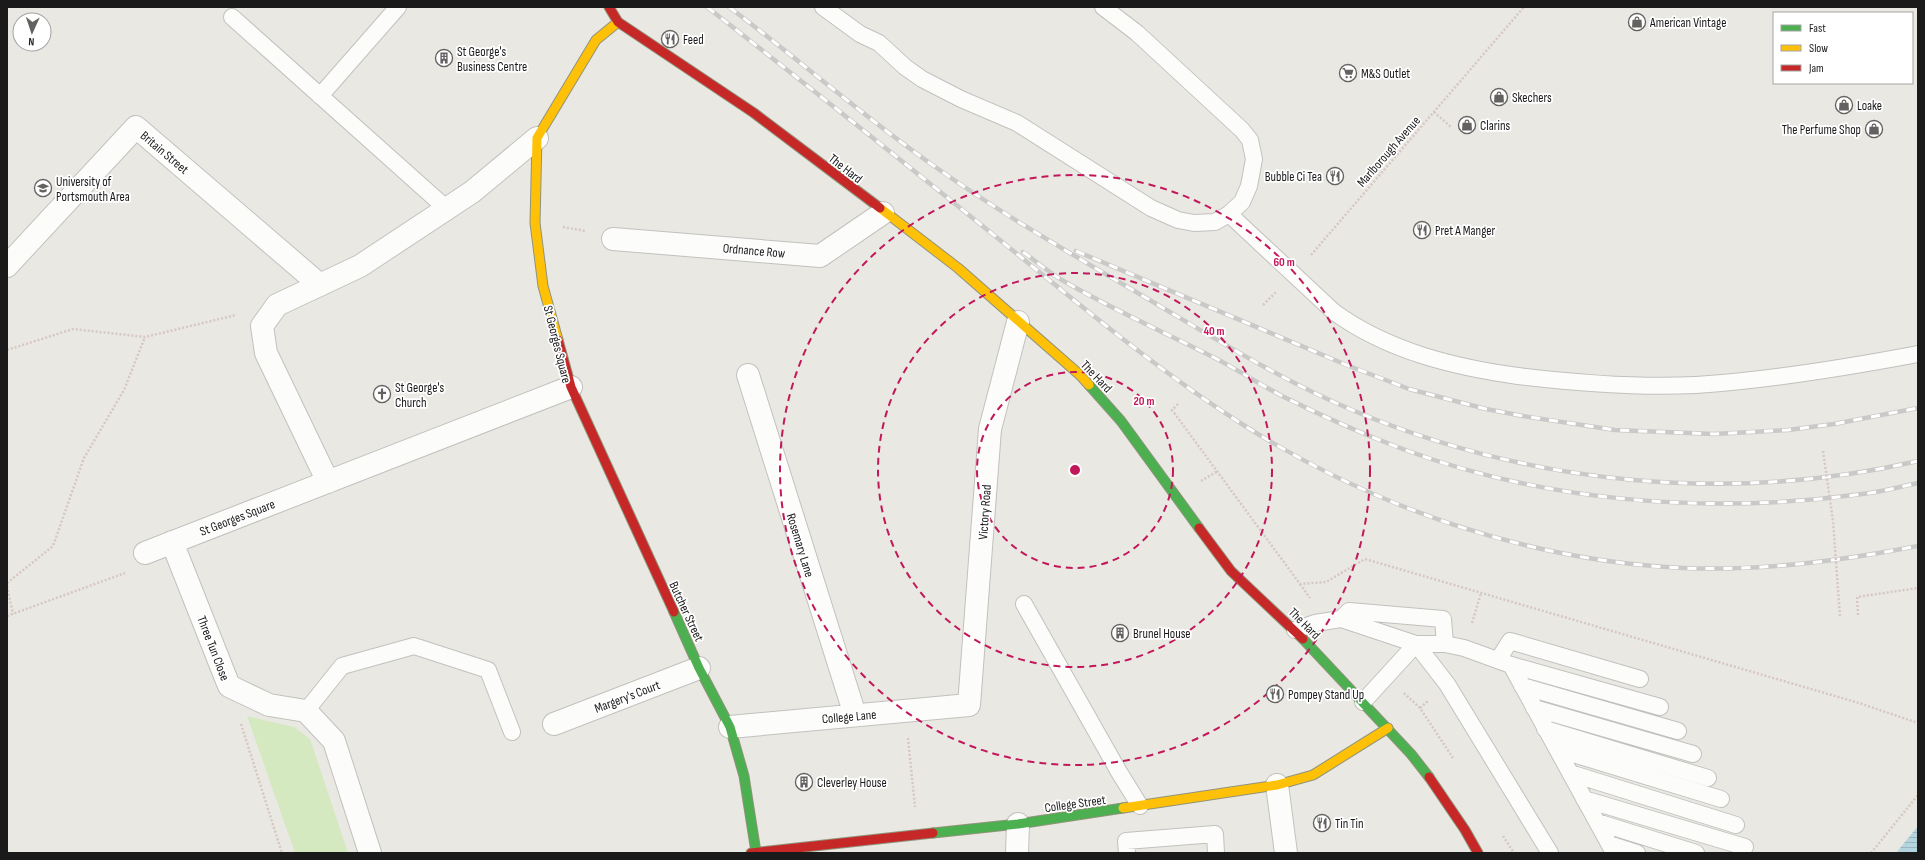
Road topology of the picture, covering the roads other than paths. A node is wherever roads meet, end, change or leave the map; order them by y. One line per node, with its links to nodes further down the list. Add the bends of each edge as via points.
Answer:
1 (398, 7): 7 (lane)
2 (609, 7): 6 (street, The Hard)
3 (823, 7): 11 (lane, via 860,34 879,43 905,68 922,79 961,100 995,112 1029,129 1151,208 1178,220 1194,223 1215,222)
4 (1103, 7): 11 (lane, via 1166,60 1250,140 1254,159 1249,186 1242,202)
5 (232, 17): 7 (lane)
6 (618, 22): 8 (street, St Georges Square, via 596,40); 10 (street, The Hard, via 754,113)
7 (320, 96): 9 (lane)
8 (537, 138): 9 (street, St Georges Square, via 472,192); 18 (street, St Georges Square, via 535,223 543,286)
9 (446, 209): 14 (street, St Georges Square, via 360,266)
10 (883, 213): 12 (street, Ordnance Row, via 820,256); 15 (street, The Hard, via 958,268)
11 (1229, 214): 16 (lane, via 1342,318 1372,336 1396,346 1474,369 1606,385 1695,385 1799,375)
12 (613, 239)
13 (12, 251): 14 (street, Britain Street, via 136,127)
14 (320, 285): 19 (street, St Georges Square, via 277,305 262,326 266,353)
15 (1018, 322): 24 (street, The Hard, via 1080,375 1121,421 1231,571); 32 (street, Victory Road, via 990,429)
16 (1918, 354)
17 (748, 375): 36 (street, Rosemary Lane)
18 (571, 387): 19 (street, St Georges Square); 28 (street, Butcher Street)
19 (328, 482): 20 (street, St Georges Square)
20 (172, 542): 21 (street, St Georges Square); 35 (street, Three Tun Close, via 228,686 269,705)
21 (146, 553)
22 (1024, 604): 50 (lane)
23 (1341, 619): 24 (lane, via 1315,623); 25 (lane); 26 (lane, via 1349,611 1443,618)
24 (1295, 630): 31 (street, The Hard)
25 (1416, 644): 26 (lane); 31 (lane); 64 (lane, via 1447,684)
26 (1445, 644): 27 (lane, via 1464,648)
27 (1504, 663): 29 (lane, via 1510,641); 30 (lane); 33 (lane)
28 (699, 668): 37 (street, Margery's Court); 38 (street, Butcher Street)
29 (1640, 679)
30 (1522, 686): 34 (lane); 41 (lane)
31 (1363, 702): 39 (street, The Hard)
32 (969, 705): 36 (street, College Lane)
33 (1660, 707)
34 (1534, 708): 40 (lane); 44 (lane)
35 (306, 712): 42 (lane, via 342,666 414,646 488,670); 57 (street, via 334,741)
36 (855, 715): 38 (street, College Lane)
37 (554, 724)
38 (730, 726): 56 (street, Butcher Street, via 744,776)
39 (1388, 728): 47 (street, College Street, via 1313,775); 63 (street, The Hard, via 1430,778)
40 (1546, 729): 43 (lane); 46 (lane)
41 (1678, 731)
42 (512, 732)
43 (1557, 749): 45 (lane); 49 (lane)
44 (1693, 754)
45 (1570, 773): 48 (lane); 53 (lane)
46 (1708, 778)
47 (1277, 785): 50 (street, College Street); 62 (street)
48 (1584, 799): 51 (lane); 54 (lane)
49 (1721, 799)
50 (1140, 806): 52 (street, College Street)
51 (1597, 822): 55 (lane); 66 (lane)
52 (1018, 824): 56 (street, College Street); 59 (street)
53 (1736, 825)
54 (1745, 847)
55 (1611, 848): 65 (lane)
56 (756, 852): 58 (street, College Street)
57 (370, 853)
58 (751, 853)
59 (1017, 853)
60 (1127, 853): 61 (lane, via 1126,841 1215,834)
61 (1216, 853)
62 (1286, 853)
63 (1478, 853)
64 (1550, 853)
65 (1637, 853)
66 (1696, 853)

